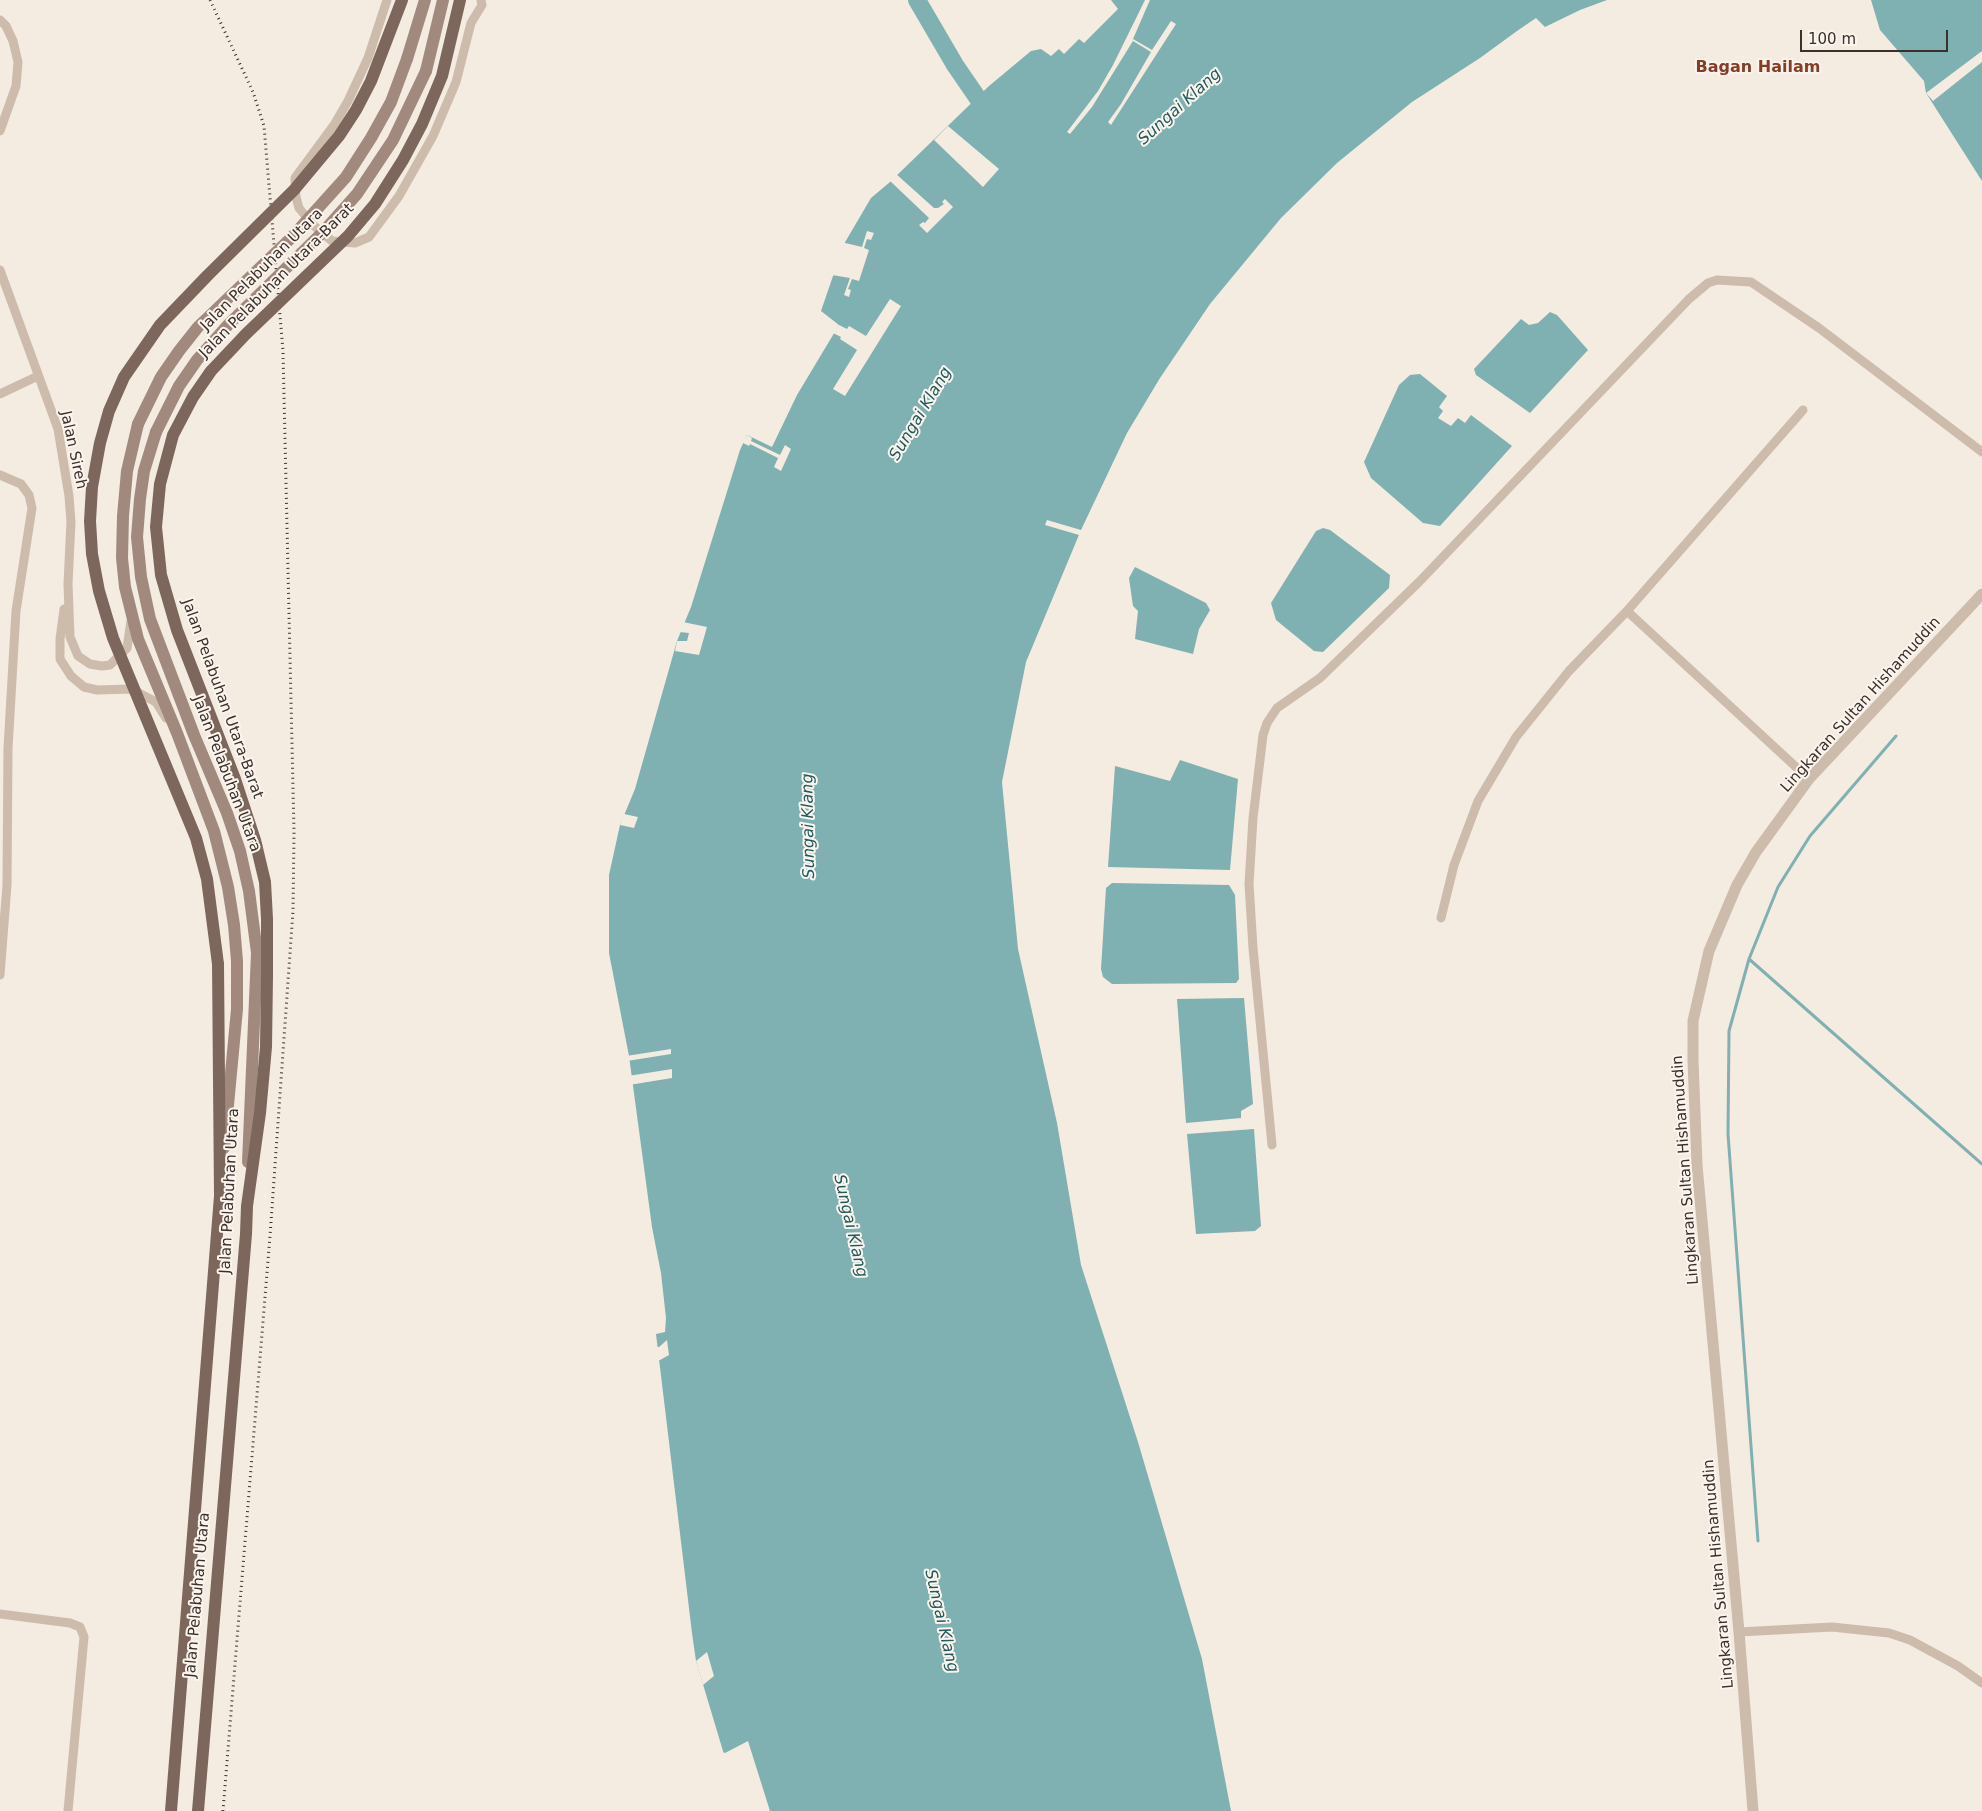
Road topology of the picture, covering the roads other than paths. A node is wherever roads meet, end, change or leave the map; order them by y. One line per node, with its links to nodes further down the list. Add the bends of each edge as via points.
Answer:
1 (387, 0): 7 (street, via 368,58 348,101 295,178 299,208 332,241 355,243 369,237 399,196 434,136 456,82 471,23 482,5)
2 (402, 0): 26 (main road, bridge, via 371,81 339,136 294,190 160,325 124,377 109,411 92,487 90,521 98,591 196,838 207,879 218,964)
3 (419, 0): 9 (main road)
4 (424, 0): 9 (main road, Jalan Pelabuhan Utara)
5 (444, 0): 27 (main road, Jalan Pelabuhan Utara, bridge, via 426,71 393,140 357,194 324,232 228,325 197,360 179,386 156,432 144,471 137,537 150,620 227,813 249,891 257,953)
6 (460, 0): 27 (main road, Jalan Pelabuhan Utara-Barat, bridge, via 442,76 403,160 375,204 348,236 211,371 173,435 160,484 156,527 161,575 177,630 235,779 265,882 266,1048)
7 (481, 0)
8 (0, 20): 10 (street, via 13,41 18,62 16,86)
9 (415, 33): 20 (main road, Jalan Pelabuhan Utara, bridge, via 390,102 346,177 291,238 198,327 161,377 138,424 127,471 122,516 122,558)
10 (0, 132)
11 (0, 270): 12 (street, Jalan Sireh)
12 (38, 376): 13 (street); 17 (street, Jalan Sireh, via 58,429 69,496)
13 (0, 394)
14 (1803, 410): 19 (street)
15 (1982, 452): 25 (street, via 1819,328 1750,282 1718,280 1708,283 1689,299 1419,582 1320,678 1277,708 1267,723 1253,818 1249,884)
16 (0, 475): 24 (street, via 21,484 29,495 32,508 16,611 8,748 7,885)
17 (68, 584): 20 (street, via 70,637 78,656 90,664 102,666 116,661 127,648); 21 (street, via 60,659 71,676 84,687 131,689 156,702)
18 (1982, 594): 22 (street, Lingkaran Sultan Hishamuddin)
19 (1626, 611): 22 (street); 23 (street, via 1569,671 1516,737 1497,767 1478,801 1454,865)
20 (131, 617): 21 (main road, Jalan Pelabuhan Utara)
21 (177, 733): 26 (main road, Jalan Pelabuhan Utara, via 214,831 228,887 235,934 237,1009)
22 (1809, 779): 29 (street, Lingkaran Sultan Hishamuddin, via 1756,852 1737,885 1709,952 1693,1021 1697,1165)
23 (1441, 918)
24 (0, 975)
25 (1272, 1145)
26 (220, 1196): 32 (main road, Jalan Pelabuhan Utara)
27 (247, 1206): 33 (main road, Jalan Pelabuhan Utara)
28 (0, 1614): 31 (street, via 70,1623 80,1628 84,1637)
29 (1740, 1632): 30 (street, via 1832,1627 1889,1632 1950,1661); 34 (street, Lingkaran Sultan Hishamuddin)
30 (1982, 1683)
31 (68, 1811)
32 (170, 1811)
33 (198, 1811)
34 (1752, 1811)

